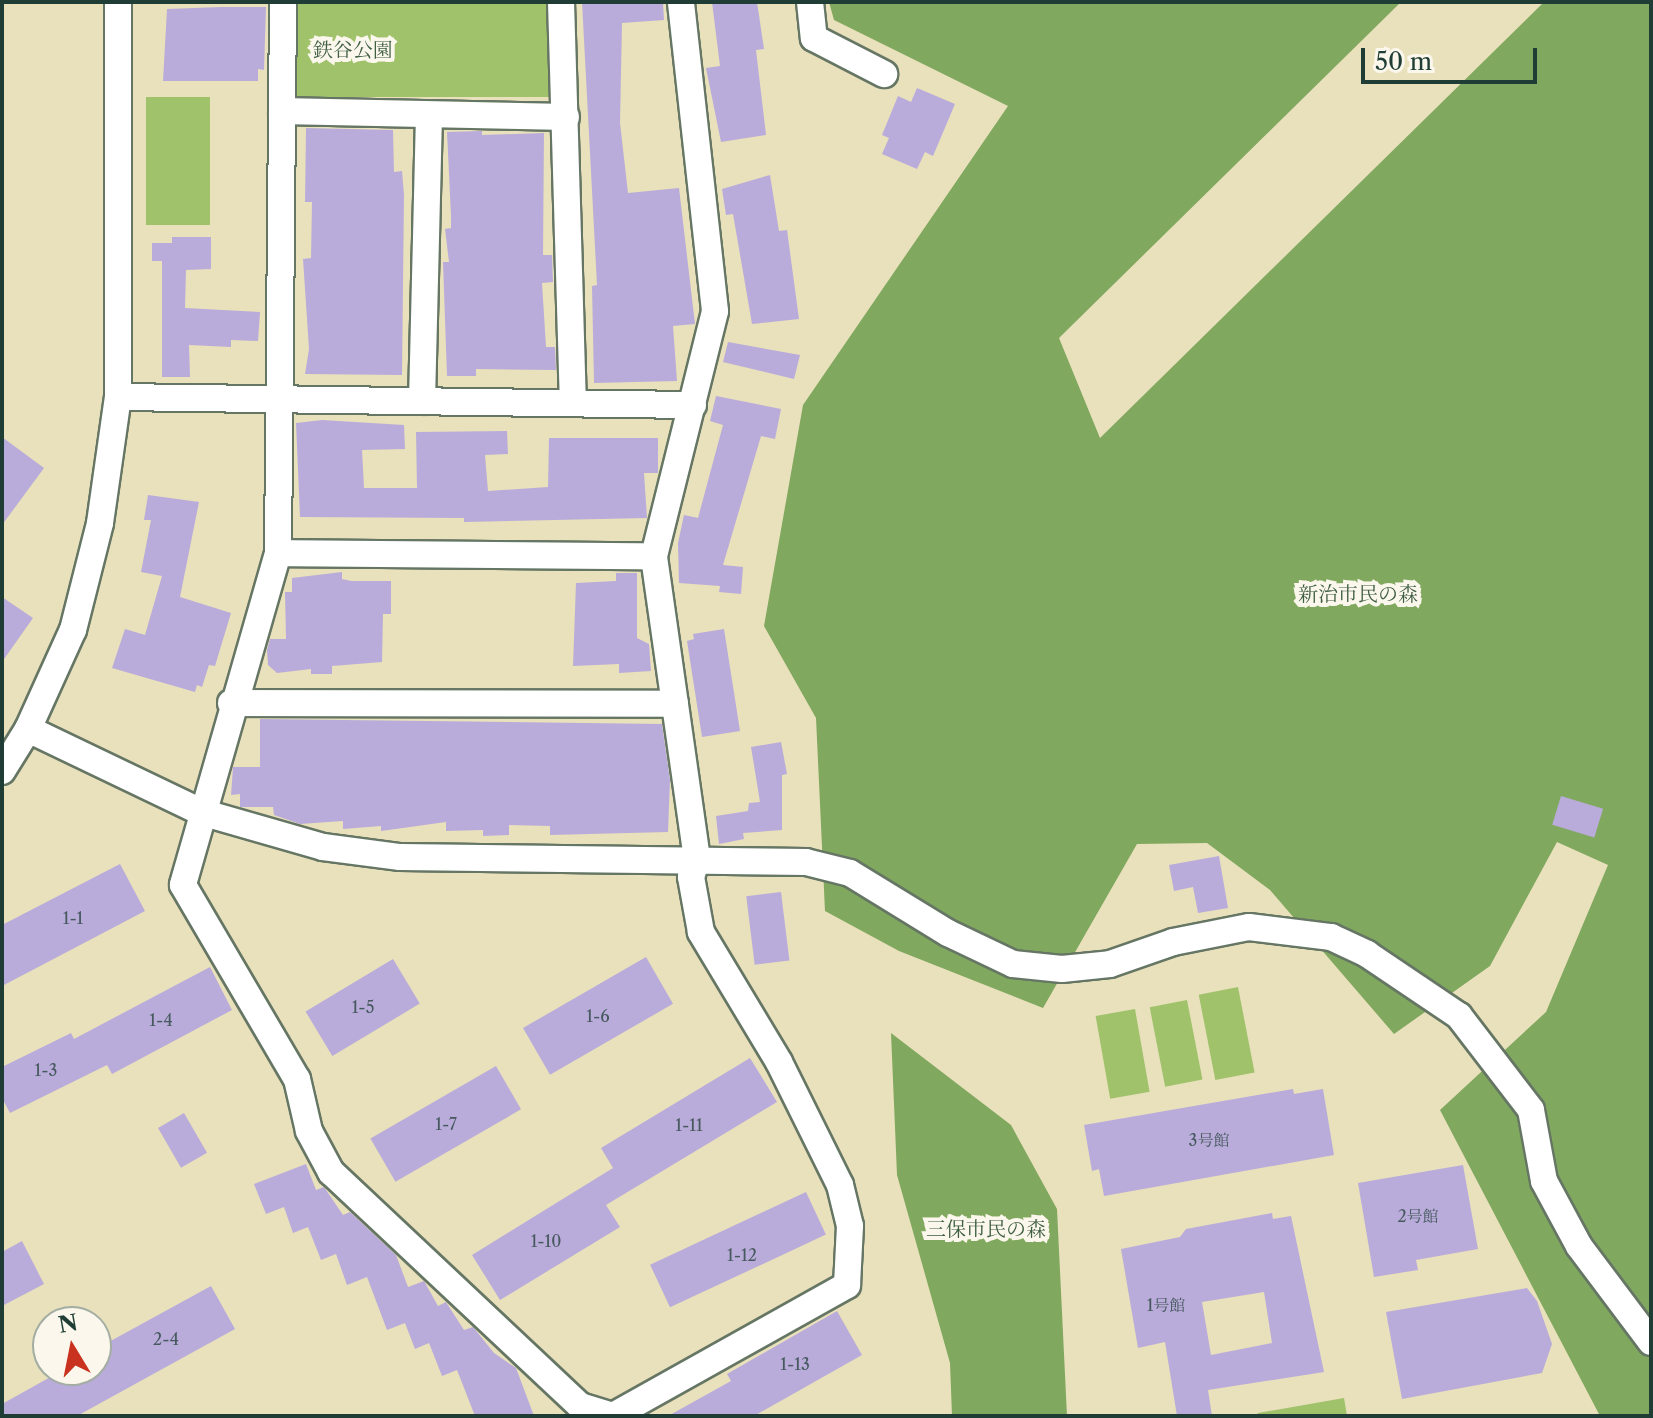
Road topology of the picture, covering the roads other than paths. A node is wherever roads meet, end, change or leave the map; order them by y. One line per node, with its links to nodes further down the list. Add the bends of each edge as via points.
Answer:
1 (118, 2): 10 (street)
2 (283, 2): 7 (street)
3 (561, 2): 9 (street)
4 (681, 2): 14 (street, via 715,311)
5 (810, 2): 6 (street, via 814,38)
6 (884, 74)
7 (282, 111): 8 (street); 11 (street)
8 (429, 115): 9 (street); 12 (street)
9 (566, 117): 13 (street)
10 (118, 397): 11 (street); 19 (street, via 100,523 73,630)
11 (282, 398): 12 (street); 15 (street)
12 (422, 401): 13 (street)
13 (573, 402): 14 (street)
14 (693, 405): 16 (street)
15 (278, 553): 16 (street); 17 (street)
16 (654, 556): 18 (street)
17 (231, 703): 18 (street); 21 (street)
18 (675, 704): 22 (street)
19 (28, 729): 20 (street); 21 (street)
20 (2, 771)
21 (201, 812): 22 (street, via 323,847 400,857); 22 (street, via 183,885 297,1079 309,1131 331,1172 580,1406 613,1416 847,1285 850,1226 840,1185 779,1062 701,932 691,877)
22 (697, 859): 23 (street, via 806,862 850,873 948,933 1013,964 1062,969 1110,964 1173,942 1249,927 1331,937 1367,954 1459,1016 1531,1110 1544,1181 1579,1246)
23 (1651, 1342)

